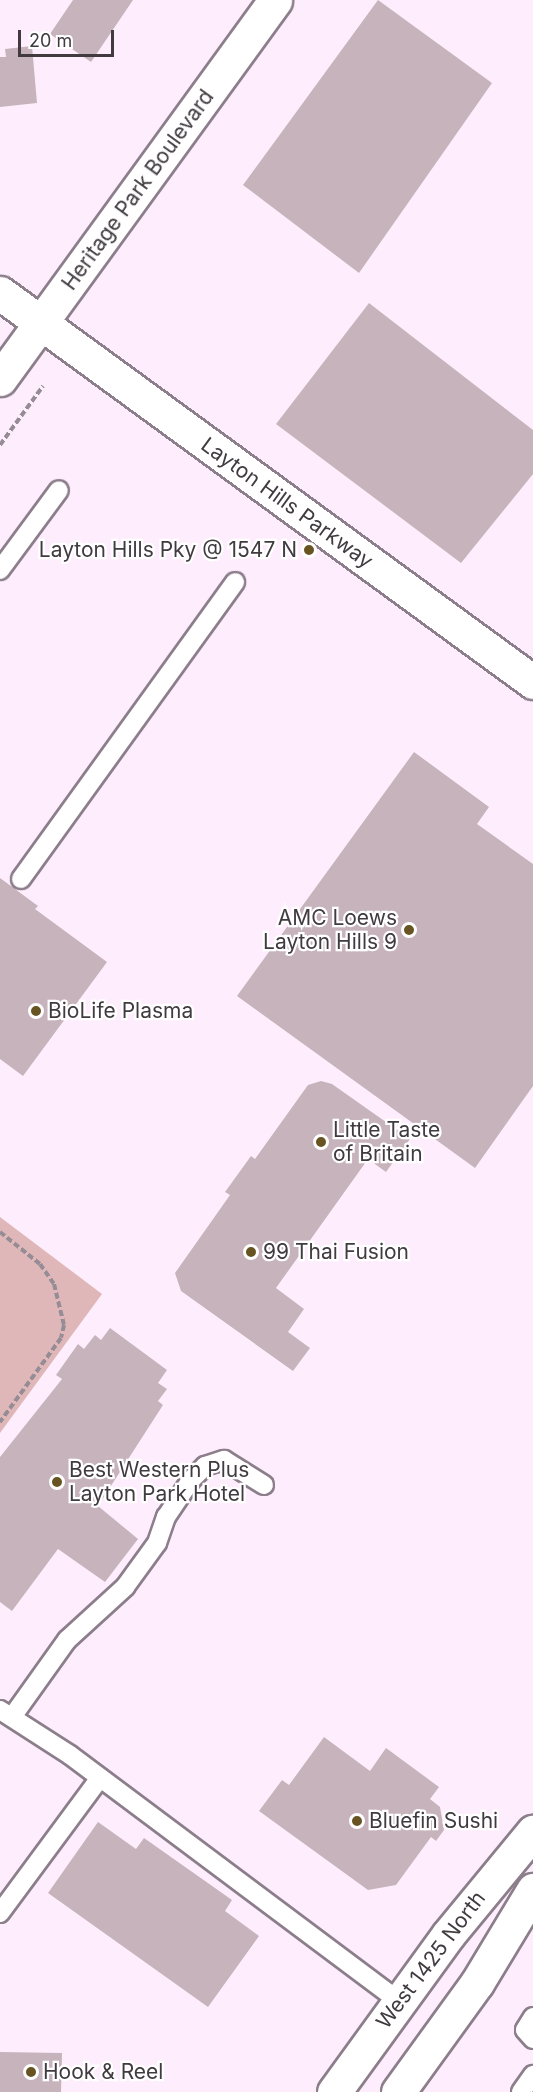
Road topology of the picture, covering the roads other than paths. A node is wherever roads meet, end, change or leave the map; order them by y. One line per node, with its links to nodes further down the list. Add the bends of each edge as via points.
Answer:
1 (274, 0): 3 (street, Heritage Park Boulevard)
2 (0, 293): 3 (street, Layton Hills Parkway)
3 (41, 323): 4 (street, Heritage Park Boulevard); 8 (street, Layton Hills Parkway)
4 (0, 379)
5 (59, 490): 6 (lane)
6 (0, 570)
7 (235, 582): 9 (lane)
8 (533, 682)
9 (21, 879)
10 (264, 1485): 11 (lane, via 224,1460 205,1466 166,1517 157,1543 125,1587 67,1640)
11 (6, 1714): 12 (lane)
12 (100, 1778): 15 (lane); 16 (lane)
13 (533, 1832): 16 (street, West 1425 North)
14 (533, 1890): 21 (street, via 472,1989)
15 (0, 1913)
16 (399, 2001): 20 (street, West 1425 North)
17 (533, 2017): 18 (lane, via 525,2030)
18 (533, 2039)
19 (533, 2075): 22 (lane)
20 (334, 2092)
21 (398, 2092)
22 (521, 2092)

